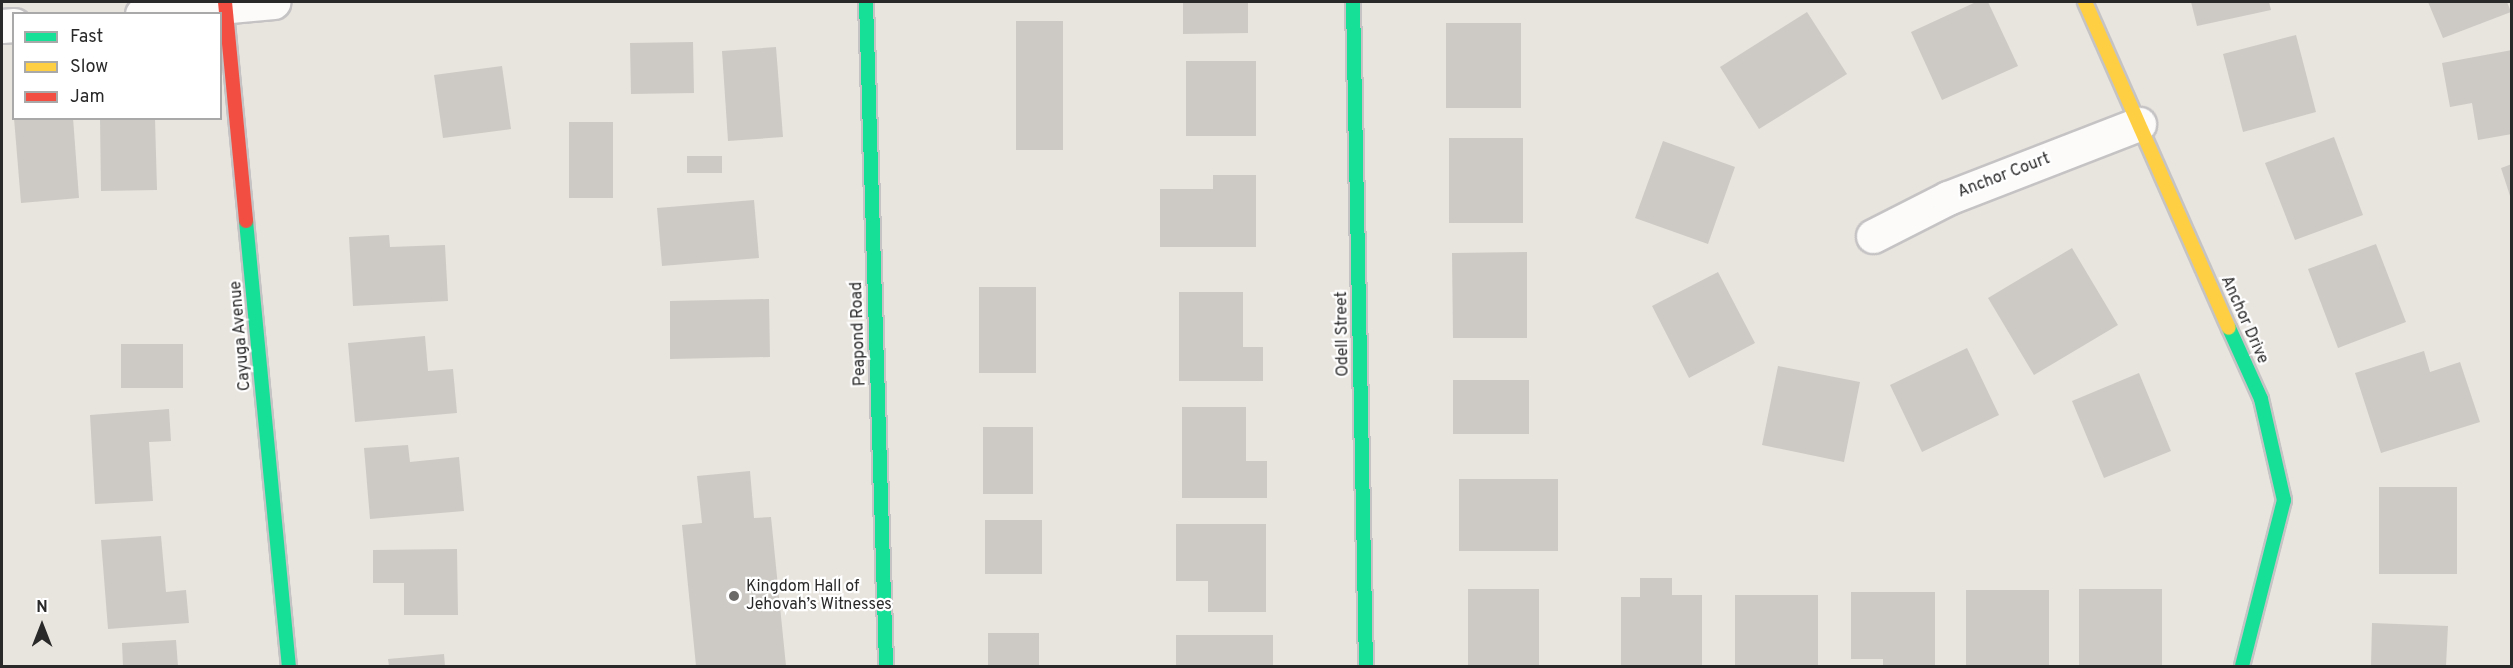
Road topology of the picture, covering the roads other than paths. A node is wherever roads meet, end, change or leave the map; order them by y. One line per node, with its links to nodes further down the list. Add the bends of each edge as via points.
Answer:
1 (273, 2): 5 (street)
2 (866, 2): 10 (street, Peapond Road)
3 (1353, 2): 11 (street, Odell Street)
4 (2085, 2): 7 (street, Anchor Drive)
5 (226, 4): 6 (street); 9 (street, Cayuga Avenue)
6 (159, 12)
7 (2139, 124): 8 (street, Anchor Court, via 1948,198); 12 (street, Anchor Drive, via 2260,399 2284,500)
8 (1873, 236)
9 (289, 666)
10 (886, 666)
11 (1366, 666)
12 (2242, 666)

